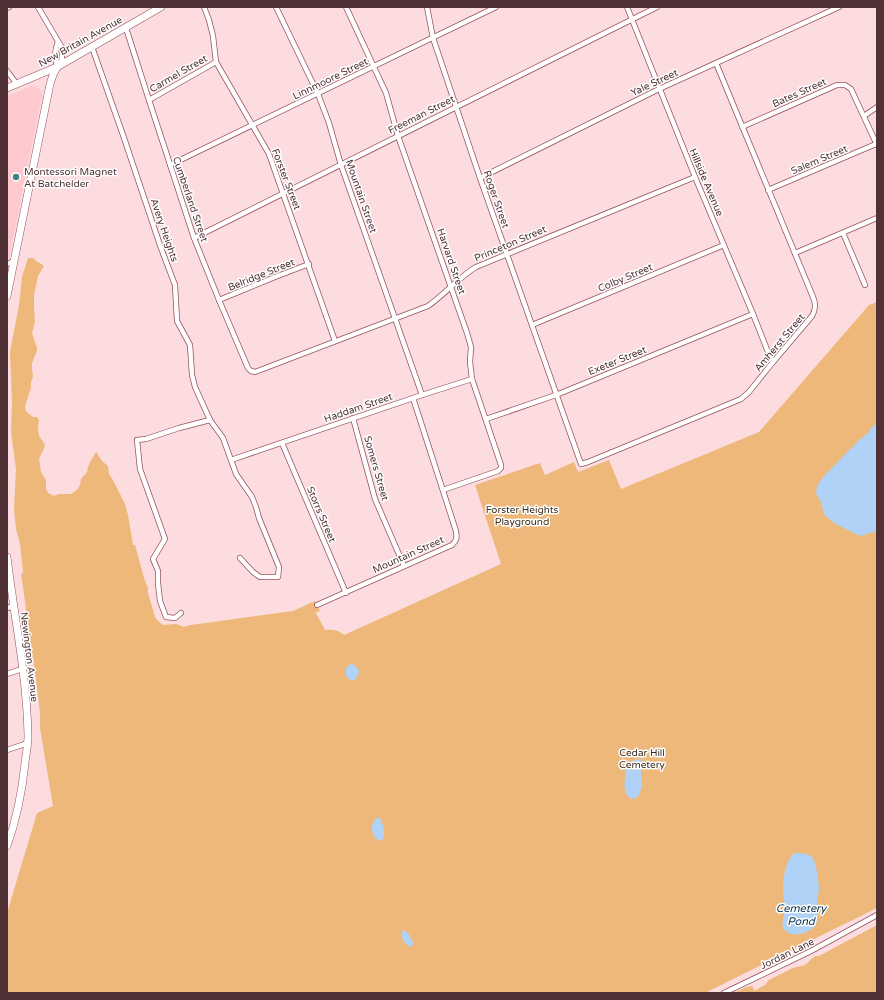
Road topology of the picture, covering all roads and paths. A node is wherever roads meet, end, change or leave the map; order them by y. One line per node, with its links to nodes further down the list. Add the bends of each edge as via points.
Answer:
1 (38, 7): 17 (street, via 62,48 62,59)
2 (161, 7): 12 (main road, New Britain Avenue)
3 (204, 7): 15 (street, Forster Street, via 213,36)
4 (276, 7): 23 (street, Mountain Street)
5 (346, 7): 18 (street, Harvard Street)
6 (427, 7): 13 (street, Roger Street)
7 (496, 7): 13 (street, Linnmoore Street)
8 (627, 7): 11 (street, Hillside Avenue)
9 (657, 7): 11 (street, Freeman Street)
10 (839, 7): 16 (street, Yale Street)
11 (632, 19): 22 (street, Hillside Avenue); 25 (street, Freeman Street)
12 (126, 28): 14 (main road, New Britain Avenue); 24 (street, Cumberland Street)
13 (432, 38): 18 (street, Linnmoore Street); 25 (street, Roger Street)
14 (92, 47): 17 (main road, New Britain Avenue); 62 (street, Avery Heights, via 175,285 177,320 190,345 195,387)
15 (216, 62): 24 (street, Carmel Street); 28 (street, Forster Street)
16 (716, 63): 22 (street, Yale Street); 29 (street, Amherst Street)
17 (57, 66): 20 (main road, New Britain Avenue); 44 (main road, via 50,84)
18 (374, 67): 23 (street, Linnmoore Street); 30 (street, Harvard Street, via 386,92)
19 (7, 71): 20 (street)
20 (17, 84): 21 (main road, New Britain Avenue)
21 (7, 88)
22 (659, 89): 34 (street, Hillside Avenue); 35 (street, Yale Street)
23 (318, 94): 28 (street, Linnmoore Street); 32 (street, Mountain Street)
24 (148, 100): 33 (street, Cumberland Street)
25 (456, 107): 30 (street, Freeman Street); 35 (street, Roger Street)
26 (877, 107): 27 (street)
27 (864, 116): 29 (street, Bates Street, via 851,89 846,85 838,85); 31 (street, Bates Street)
28 (252, 125): 33 (street, Linnmoore Street); 37 (street, Forster Street, via 269,154)
29 (742, 127): 36 (street, Amherst Street)
30 (398, 136): 32 (street, Freeman Street); 47 (street, Harvard Street)
31 (877, 145): 36 (street, Salem Street)
32 (341, 165): 37 (street, Freeman Street); 51 (street, Mountain Street)
33 (170, 166): 40 (street, Cumberland Street)
34 (695, 177): 41 (street, Hillside Avenue); 43 (street, Princeton Street)
35 (480, 178): 43 (street, Roger Street)
36 (768, 190): 42 (street, Amherst Street)
37 (283, 193): 40 (street, Freeman Street); 45 (street, Forster Street)
38 (877, 218): 39 (street)
39 (843, 233): 42 (street); 46 (street)
40 (194, 238): 49 (street, Cumberland Street)
41 (724, 245): 50 (street, Hillside Avenue); 52 (street, Colby Street)
42 (795, 253): 54 (street, Amherst Street, via 816,310)
43 (506, 254): 47 (street, Princeton Street, via 476,267); 52 (street, Roger Street)
44 (10, 262): 48 (main road)
45 (309, 264): 49 (street, Belridge Street); 53 (street, Forster Street)
46 (865, 285)
47 (451, 286): 51 (street, Princeton Street, via 428,306); 56 (street, Harvard Street, via 471,347)
48 (7, 296)
49 (219, 300): 55 (street, Cumberland Street)
50 (753, 314): 54 (street, Hillside Avenue); 58 (street, Exeter Street)
51 (395, 319): 53 (street, Princeton Street); 57 (street, Mountain Street)
52 (532, 325): 58 (street, Roger Street)
53 (335, 342): 55 (street, Princeton Street, via 255,372)
54 (773, 362): 65 (street, Amherst Street, via 741,399 583,464)
55 (251, 371)
56 (472, 379): 57 (street, Haddam Street); 61 (street, Harvard Street)
57 (422, 395): 59 (street, Haddam Street)
58 (556, 395): 61 (street, Exeter Street); 65 (street, Roger Street)
59 (413, 398): 60 (street, Haddam Street); 66 (street, Mountain Street)
60 (353, 418): 63 (street, Haddam Street); 69 (street, Somers Street, via 375,499)
61 (486, 419): 66 (street, Harvard Street, via 501,465 500,470)
62 (210, 420): 64 (street, Avery Heights, via 223,438); 73 (street, via 136,440 140,469 165,539 153,559 158,570 160,601 166,617 175,618)
63 (282, 443): 64 (street, Haddam Street); 70 (street, Storrs Street)
64 (232, 460): 68 (street, Avery Heights, via 236,474 256,507 279,566 278,577 260,577)
65 (580, 463)
66 (443, 490): 69 (street, Mountain Street, via 456,531 456,541)
67 (7, 557): 72 (main road, Newington Avenue)
68 (240, 558)
69 (404, 566): 70 (street, Mountain Street)
70 (346, 593): 71 (street, Mountain Street)
71 (317, 605)
72 (10, 607): 74 (main road, Newington Avenue)
73 (181, 613)
74 (22, 669): 75 (street); 76 (main road, Newington Avenue)
75 (7, 674)
76 (28, 743): 77 (street); 78 (main road, Newington Avenue, via 24,783)
77 (7, 750)
78 (7, 846)
79 (877, 915): 80 (street, Jordan Lane, via 815,950)
80 (724, 993)

